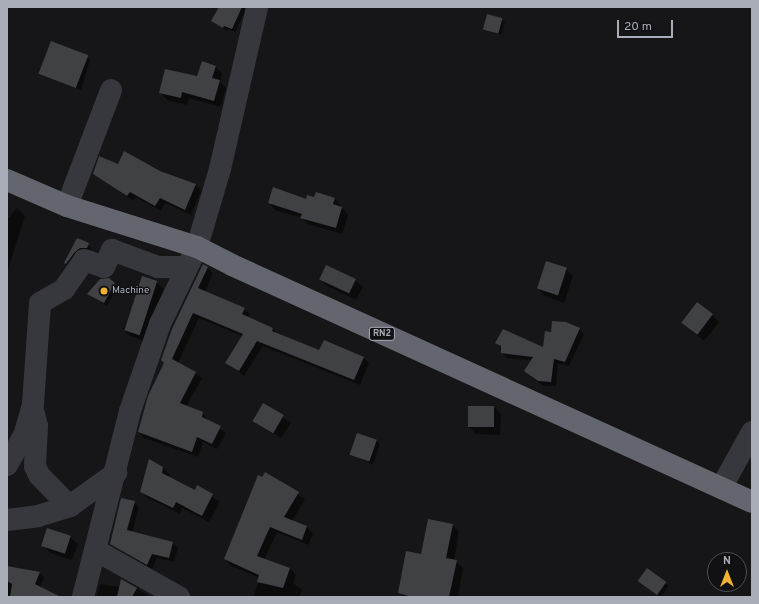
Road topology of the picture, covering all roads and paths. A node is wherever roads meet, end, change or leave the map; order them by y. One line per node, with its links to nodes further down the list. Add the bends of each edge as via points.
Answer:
1 (258, 7): 5 (street, via 220,169)
2 (111, 90): 4 (street)
3 (7, 180): 4 (highway, RN2)
4 (67, 206): 5 (highway, RN2)
5 (197, 247): 6 (street); 11 (highway, RN2)
6 (186, 267): 7 (street, via 158,267 112,250 104,268 84,260 64,289 40,303); 10 (street, via 160,324 130,411)
7 (32, 407): 9 (street, via 24,436); 13 (street, via 37,426 36,466 39,475)
8 (752, 432): 11 (street)
9 (7, 465)
10 (116, 473): 13 (street); 15 (street)
11 (721, 488): 12 (highway, RN2)
12 (752, 502)
13 (69, 506): 14 (street, via 38,516)
14 (7, 520)
15 (97, 551): 16 (street); 17 (street)
16 (83, 597)
17 (178, 597)

